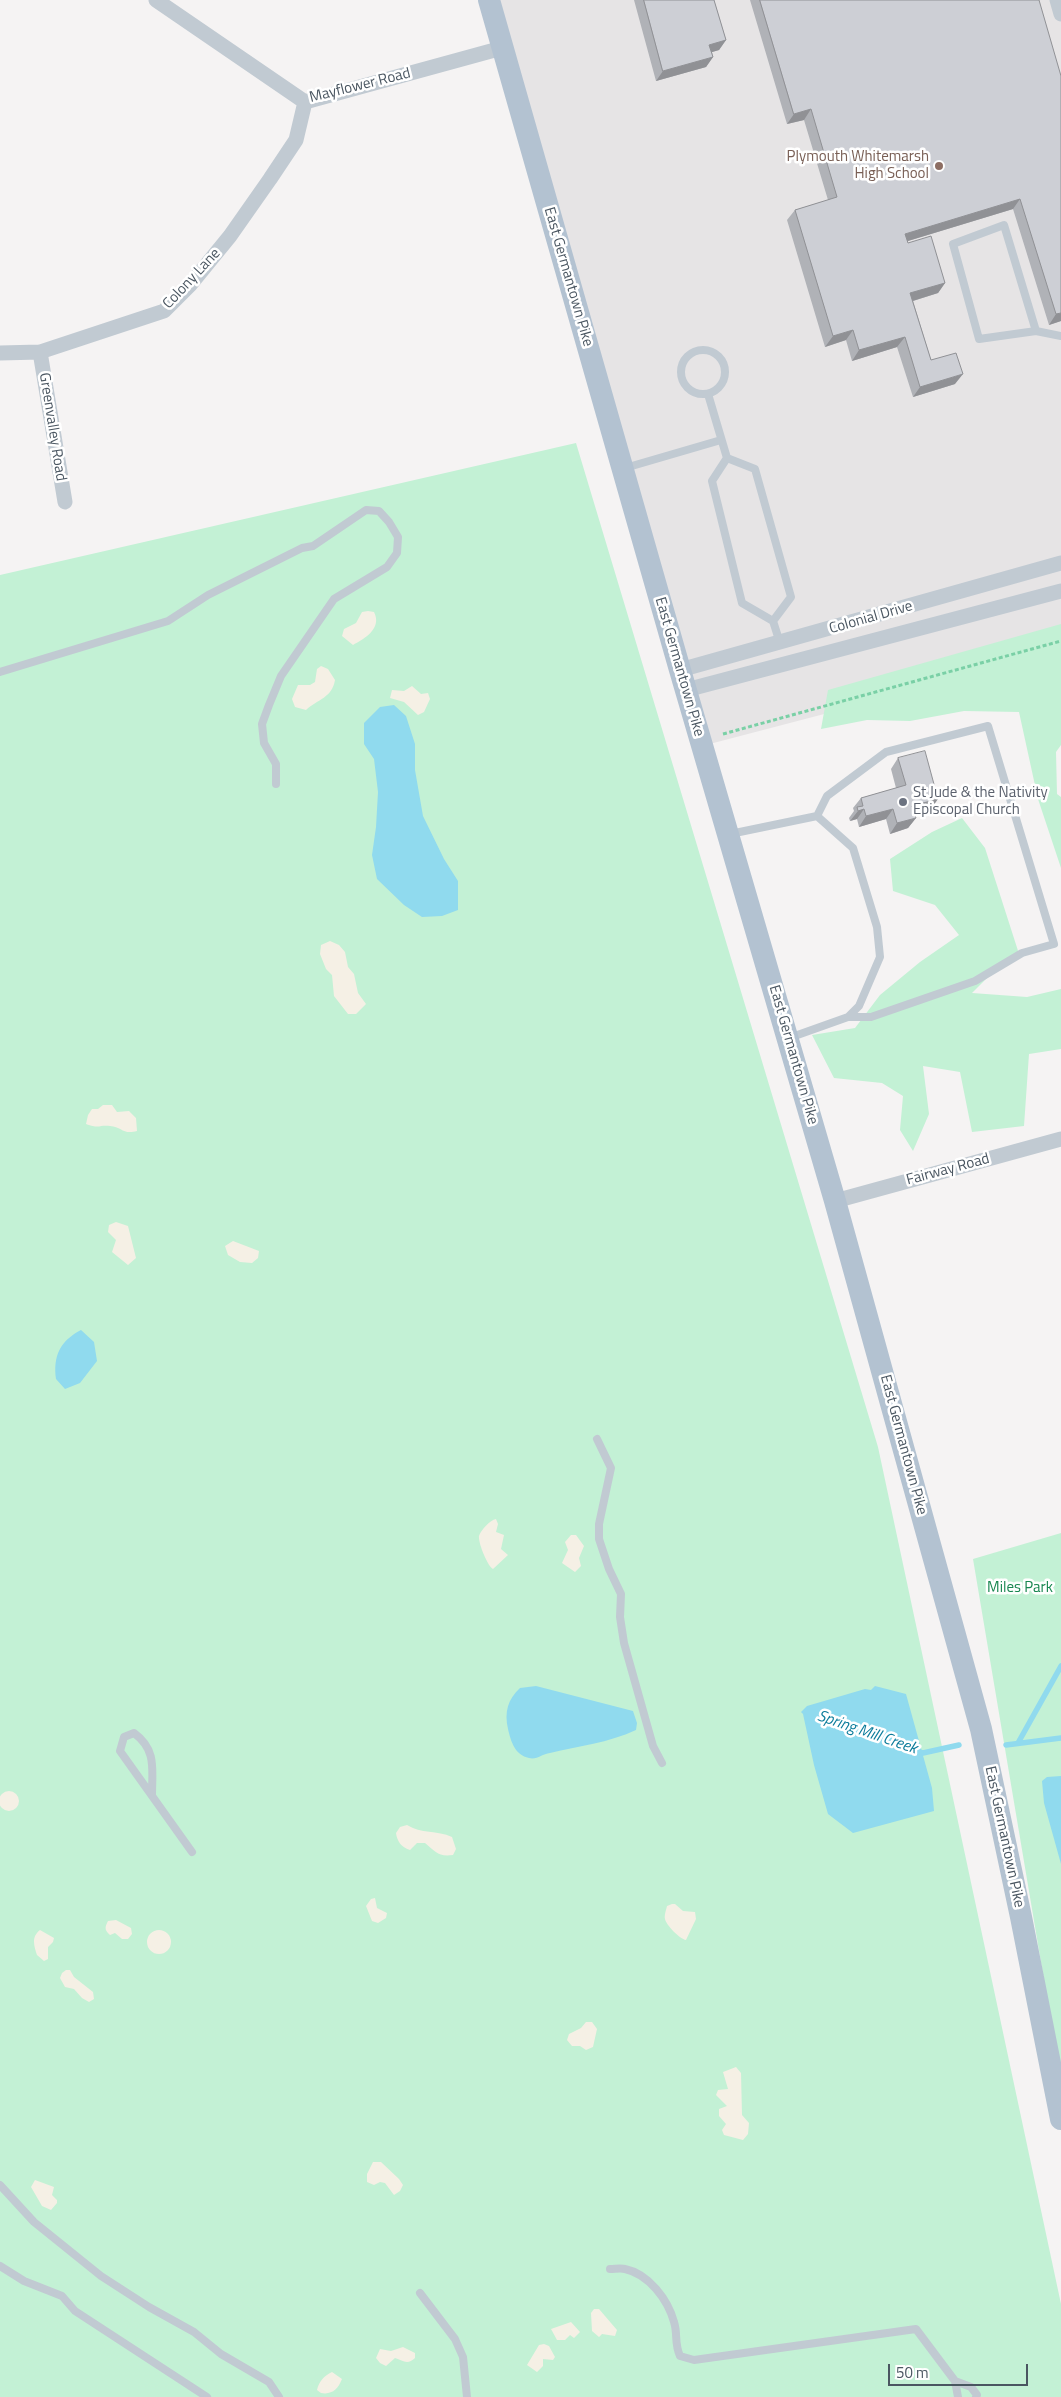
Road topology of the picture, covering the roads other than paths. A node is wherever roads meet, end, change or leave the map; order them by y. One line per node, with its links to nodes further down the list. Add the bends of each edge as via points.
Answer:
1 (156, 0): 6 (street, Mayflower Road)
2 (490, 0): 5 (main road, East Germantown Pike)
3 (1057, 0): 4 (street)
4 (1061, 14)
5 (502, 48): 6 (street, Mayflower Road); 14 (main road, East Germantown Pike)
6 (305, 102): 9 (street, Colony Lane, via 296,140 270,179 230,236 164,311)
7 (1036, 331): 7 (lane, via 979,339 953,244 1004,225); 8 (lane)
8 (1061, 336)
9 (40, 352): 10 (street, Colony Lane); 15 (street, Greenvalley Road)
10 (0, 353)
11 (708, 394): 11 (lane, via 720,387 724,380 724,366 716,354 702,350 688,356 682,376 688,388); 12 (lane)
12 (721, 440): 13 (lane); 14 (lane)
13 (727, 458): 18 (lane, via 712,481 742,603); 18 (lane, via 755,469 789,588 791,597)
14 (622, 469): 21 (main road, East Germantown Pike)
15 (65, 502)
16 (1061, 563): 19 (street, Colonial Drive)
17 (1061, 591): 21 (street, Colonial Drive)
18 (773, 621): 19 (lane)
19 (780, 643): 21 (street, Colonial Drive)
20 (0, 672): 22 (lane, via 168,621 208,595 302,548 313,546 366,510 379,511 398,537 397,553 387,567 334,599 281,676 269,705 262,724 264,743 276,764)
21 (683, 680): 24 (main road, East Germantown Pike)
22 (276, 784)
23 (817, 816): 24 (lane); 25 (lane, via 853,848 877,926 880,957 859,1006); 25 (lane, via 827,796 886,752 988,726 1054,944 1022,953 966,984 871,1017)
24 (728, 835): 26 (main road, East Germantown Pike)
25 (848, 1017): 26 (lane)
26 (788, 1038): 28 (main road, East Germantown Pike)
27 (1061, 1139): 28 (street, Fairway Road)
28 (835, 1200): 33 (main road, East Germantown Pike, via 981,1729)
29 (597, 1439): 30 (lane, via 611,1468 599,1538 621,1594 624,1643 653,1746)
30 (662, 1764)
31 (152, 1795): 31 (lane, via 120,1751 124,1737 134,1733 144,1741 152,1758); 32 (lane)
32 (192, 1852)
33 (1061, 2120)
34 (0, 2186): 40 (lane, via 34,2222 101,2276 269,2382)
35 (0, 2266): 39 (lane, via 62,2296 75,2311)
36 (610, 2269): 38 (lane, via 626,2269 657,2290 674,2322 675,2345 680,2356 694,2360 916,2329)
37 (420, 2293): 41 (lane, via 455,2339 463,2358)
38 (955, 2381): 42 (lane); 43 (lane, via 971,2388)
39 (207, 2397)
40 (279, 2397)
41 (467, 2397)
42 (958, 2397)
43 (976, 2397)

